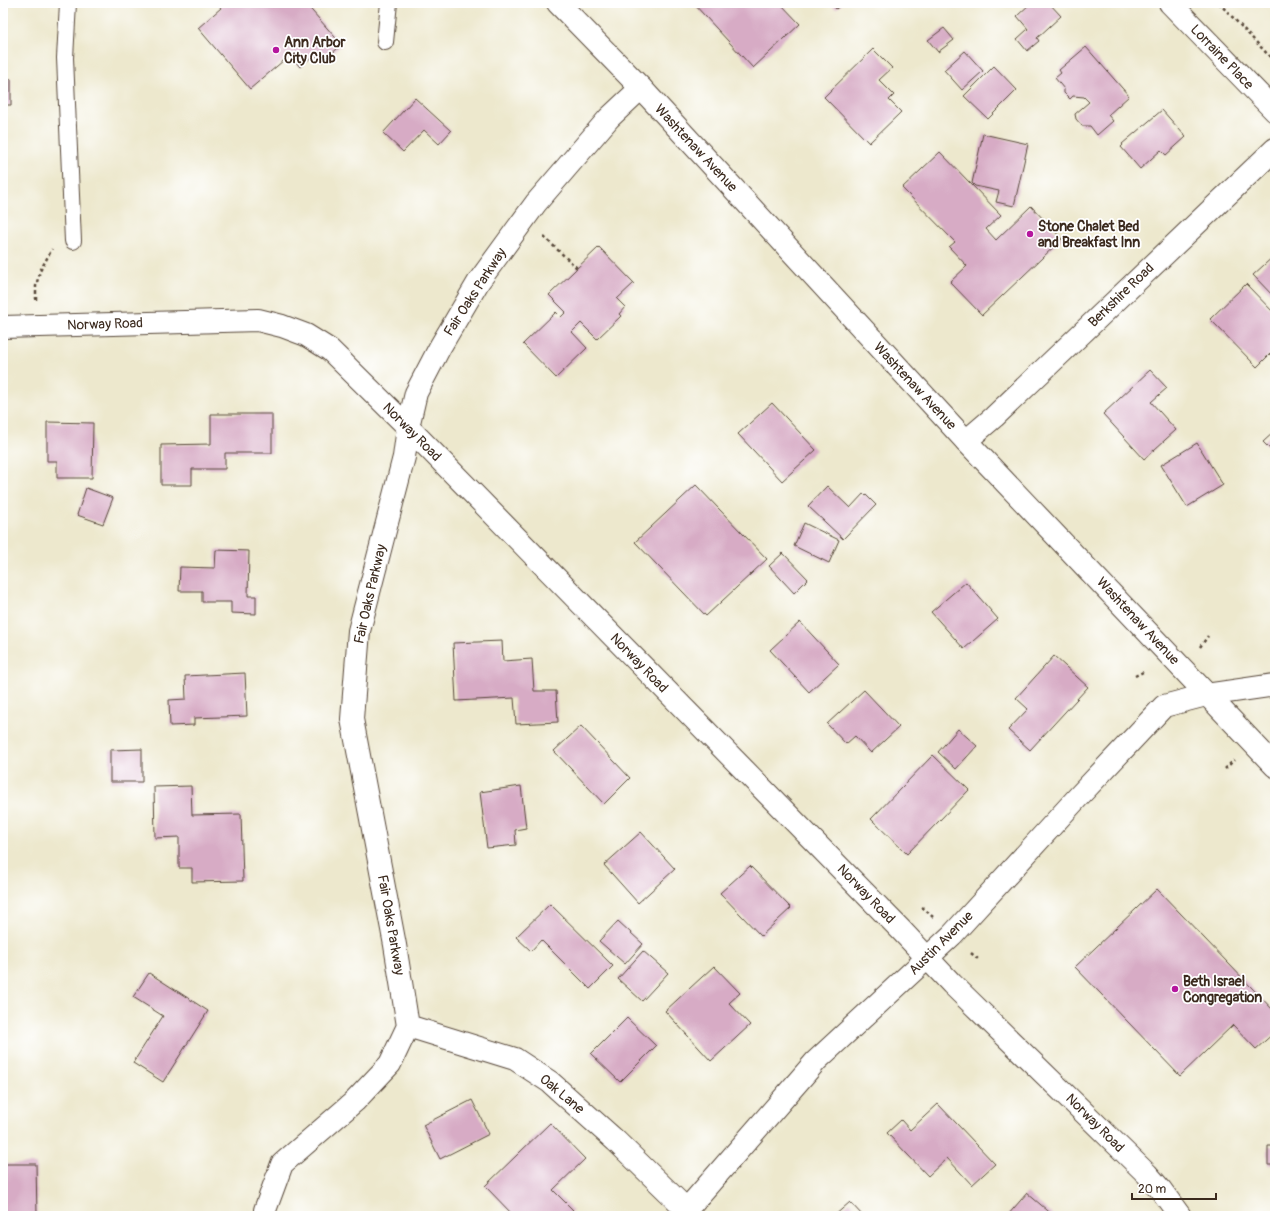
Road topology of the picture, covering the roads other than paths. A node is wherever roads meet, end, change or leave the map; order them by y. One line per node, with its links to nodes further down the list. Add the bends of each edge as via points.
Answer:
1 (68, 3): 9 (lane, via 65,58)
2 (389, 3): 5 (lane)
3 (1170, 3): 7 (street, Lorraine Place)
4 (560, 4): 6 (street, Washtenaw Avenue)
5 (385, 42)
6 (641, 88): 11 (street, Fair Oaks Parkway, via 609,118 536,203 479,281 416,393); 12 (street, Washtenaw Avenue)
7 (1275, 111)
8 (1275, 149): 12 (street, Berkshire Road)
9 (73, 241)
10 (3, 327): 11 (street, Norway Road, via 258,320 306,335 330,350)
11 (408, 427): 16 (street, Norway Road); 17 (street, Fair Oaks Parkway, via 404,456 359,631 352,719)
12 (966, 441): 14 (street, Washtenaw Avenue)
13 (1275, 684): 14 (street, Austin Avenue)
14 (1206, 695): 15 (street, Washtenaw Avenue); 16 (street, Austin Avenue, via 1164,706 952,935)
15 (1275, 766)
16 (927, 958): 18 (street, Austin Avenue, via 816,1061); 20 (street, Norway Road, via 1146,1174)
17 (408, 1026): 18 (street, Oak Lane, via 515,1059 550,1082 616,1141); 19 (street, via 390,1064 355,1101 282,1164)
18 (684, 1213)
19 (265, 1216)
20 (1180, 1216)

